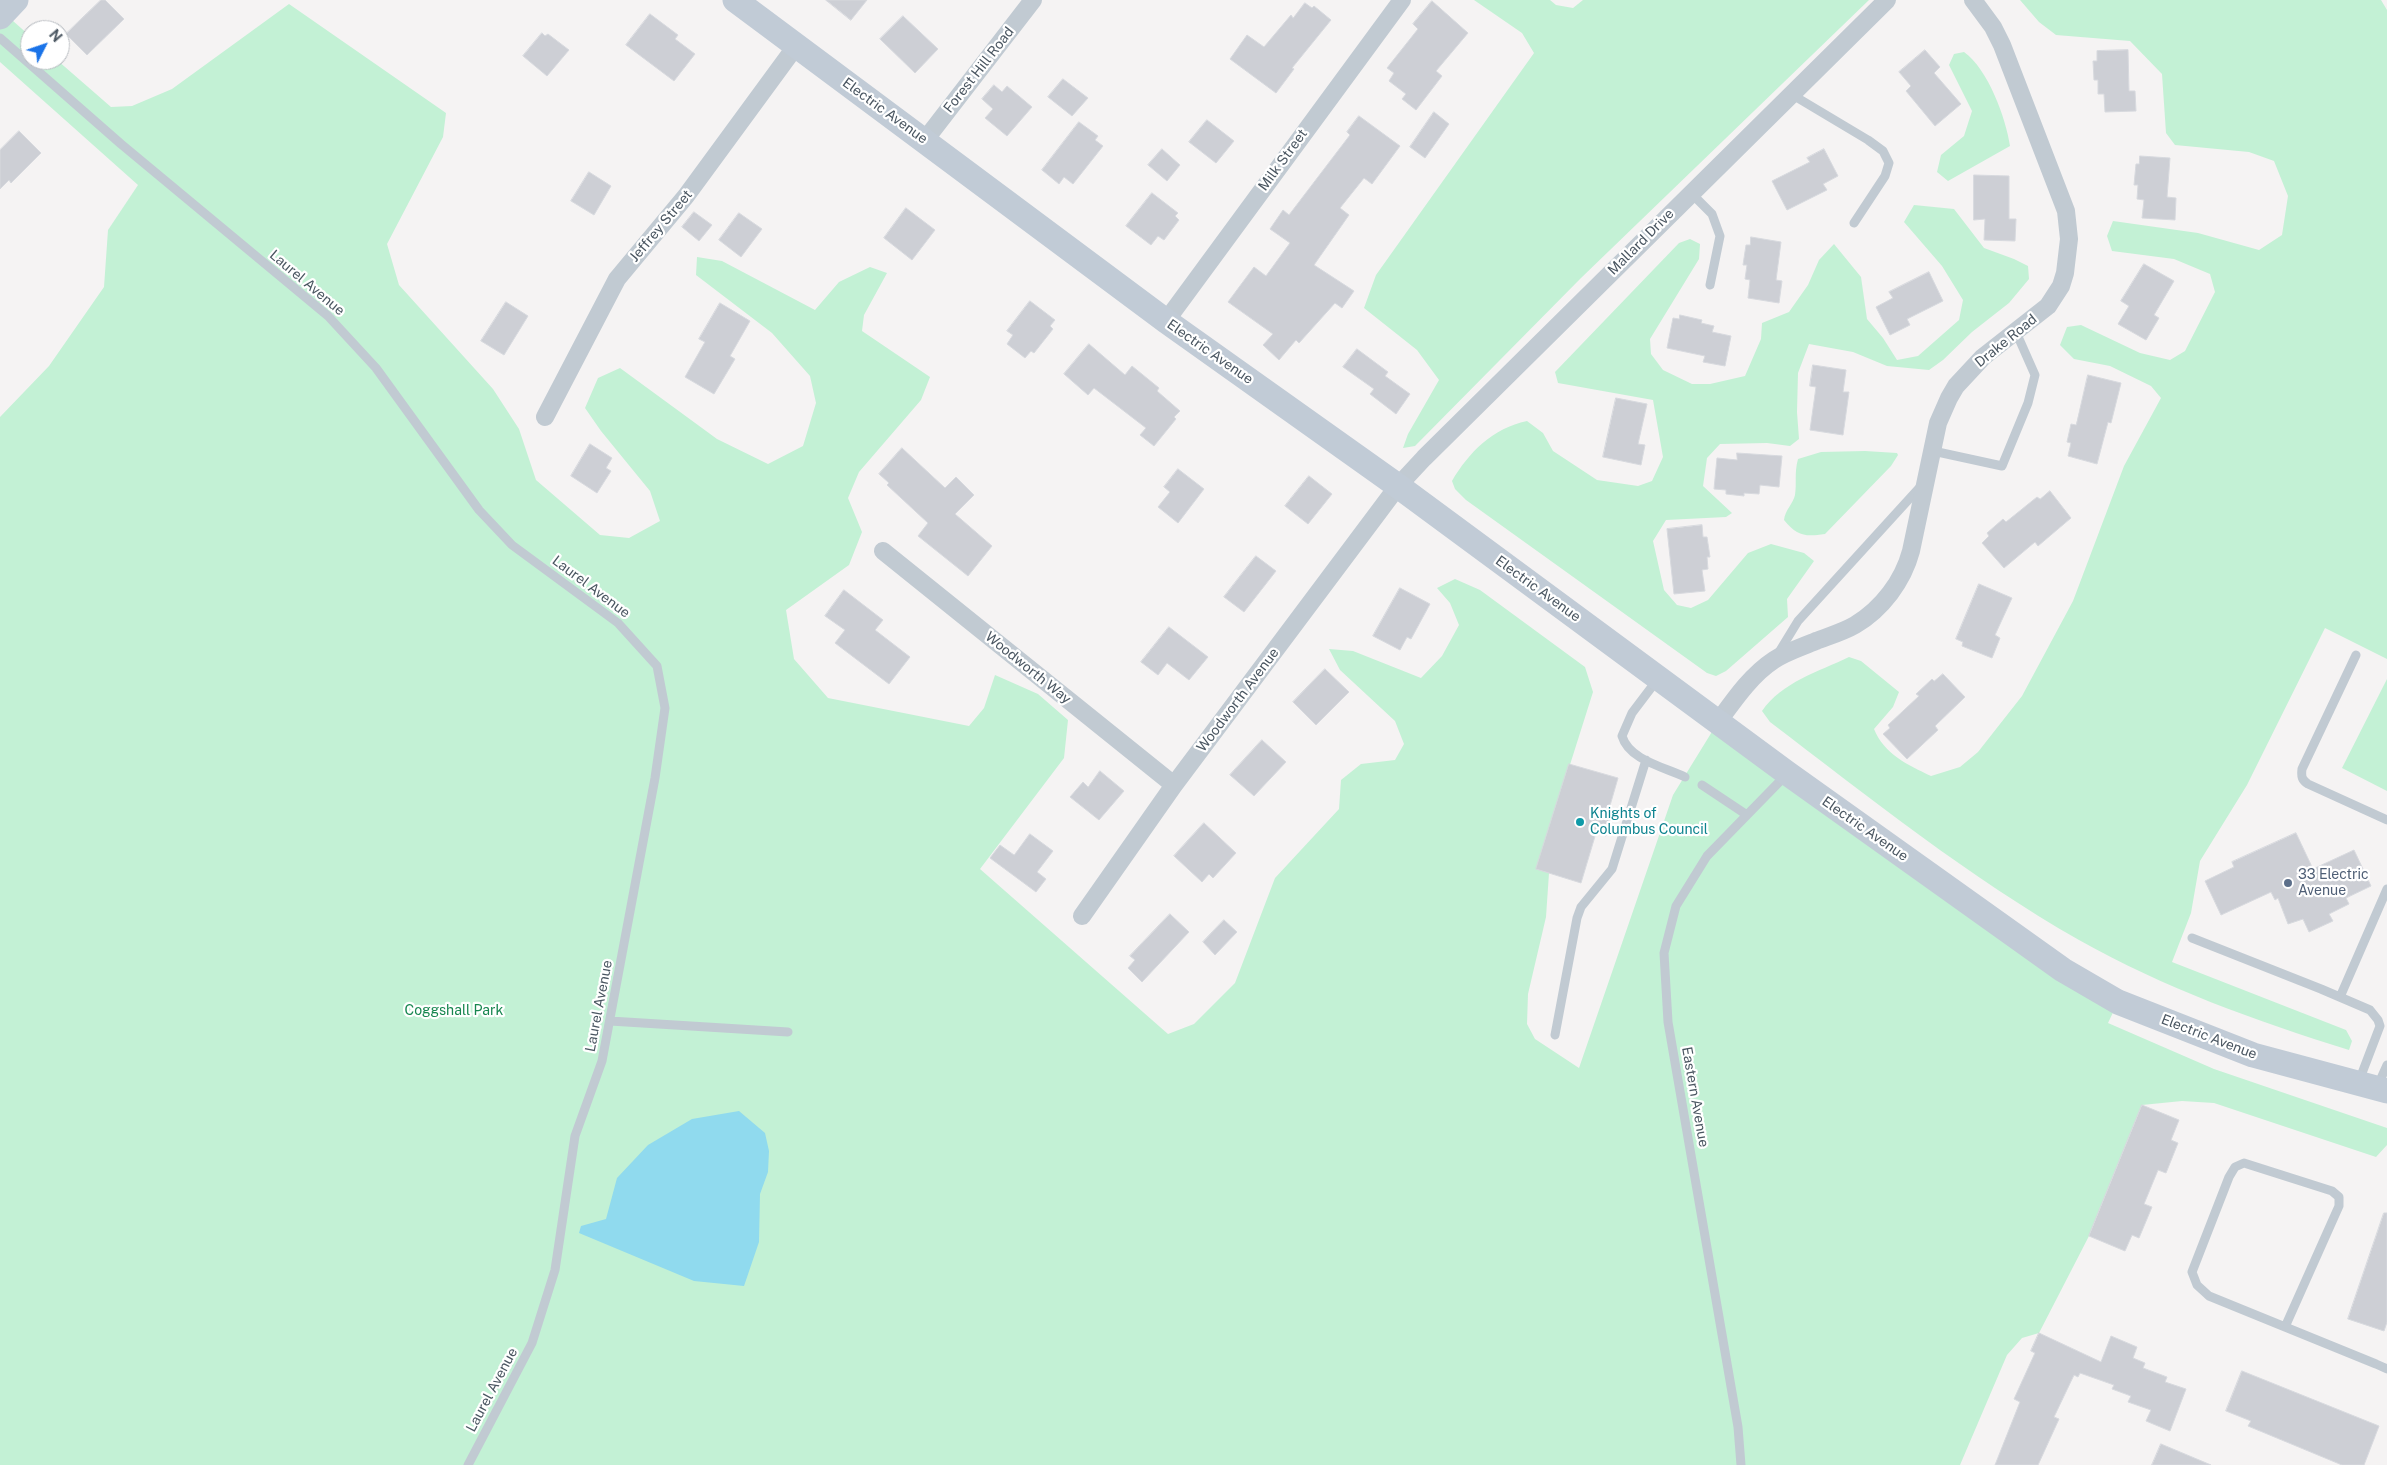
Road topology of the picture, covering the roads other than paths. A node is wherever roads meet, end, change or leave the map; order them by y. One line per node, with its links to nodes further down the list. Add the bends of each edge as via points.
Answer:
1 (16, 0): 7 (main road)
2 (735, 0): 9 (main road, Electric Avenue)
3 (1033, 0): 11 (street, Forest Hill Road)
4 (1402, 0): 15 (street, Milk Street)
5 (1887, 0): 10 (street, Mallard Drive)
6 (1973, 0): 16 (street, Drake Road, via 2002,45 2067,218 2068,248 2061,286 2048,306)
7 (0, 17)
8 (0, 38): 37 (lane, Laurel Avenue, via 328,316 376,368 479,510 512,545 618,623 657,666 665,708)
9 (796, 46): 11 (main road, Electric Avenue); 17 (street, Jeffrey Street, via 686,196 617,278)
10 (1791, 94): 12 (street, Mallard Drive); 13 (lane, via 1868,140 1883,151 1889,163 1885,176)
11 (925, 140): 15 (main road, Electric Avenue)
12 (1691, 193): 14 (lane, via 1712,214 1720,236); 20 (street, Mallard Drive)
13 (1854, 223)
14 (1710, 285)
15 (1166, 321): 20 (main road, Electric Avenue)
16 (2016, 332): 18 (street, Drake Road, via 1983,357 1956,386 1940,416); 18 (lane, via 2035,374 2028,403 2002,466)
17 (545, 417)
18 (1932, 451): 19 (street, Drake Road)
19 (1926, 481): 23 (lane, via 1798,621); 23 (street, Drake Road, via 1908,562 1890,594 1854,625)
20 (1398, 486): 24 (main road, Electric Avenue); 29 (street, Woodworth Avenue)
21 (883, 551): 29 (street, Woodworth Way)
22 (2356, 655): 32 (lane, via 2301,775 2308,784)
23 (1776, 659): 25 (street, Drake Road, via 1749,683)
24 (1659, 678): 25 (main road, Electric Avenue); 26 (lane, via 1632,713 1622,736 1631,750)
25 (1718, 722): 27 (main road, Electric Avenue)
26 (1646, 760): 28 (lane); 39 (lane, via 1612,868 1577,918)
27 (1788, 774): 31 (lane, Eastern Avenue); 41 (main road, Electric Avenue, via 2063,970 2118,1002 2252,1055)
28 (1685, 776)
29 (1174, 785): 34 (street, Woodworth Avenue)
30 (1702, 785): 31 (lane)
31 (1747, 815): 45 (lane, Eastern Avenue, via 1707,856 1676,906 1664,953 1668,1022 1738,1427)
32 (2387, 820)
33 (2387, 889): 36 (lane)
34 (1082, 916)
35 (2192, 938): 36 (lane)
36 (2340, 997): 41 (lane, via 2370,1010 2378,1020)
37 (610, 1020): 38 (lane); 44 (lane, Laurel Avenue, via 602,1061 575,1136 555,1270 532,1344)
38 (788, 1032)
39 (1555, 1035)
40 (2387, 1065): 41 (lane)
41 (2374, 1087)
42 (2285, 1327): 42 (lane, via 2209,1296 2192,1276 2229,1177 2235,1167 2244,1163 2332,1191 2339,1197 2339,1206); 43 (lane)
43 (2387, 1369)
44 (468, 1465)
45 (1740, 1465)

